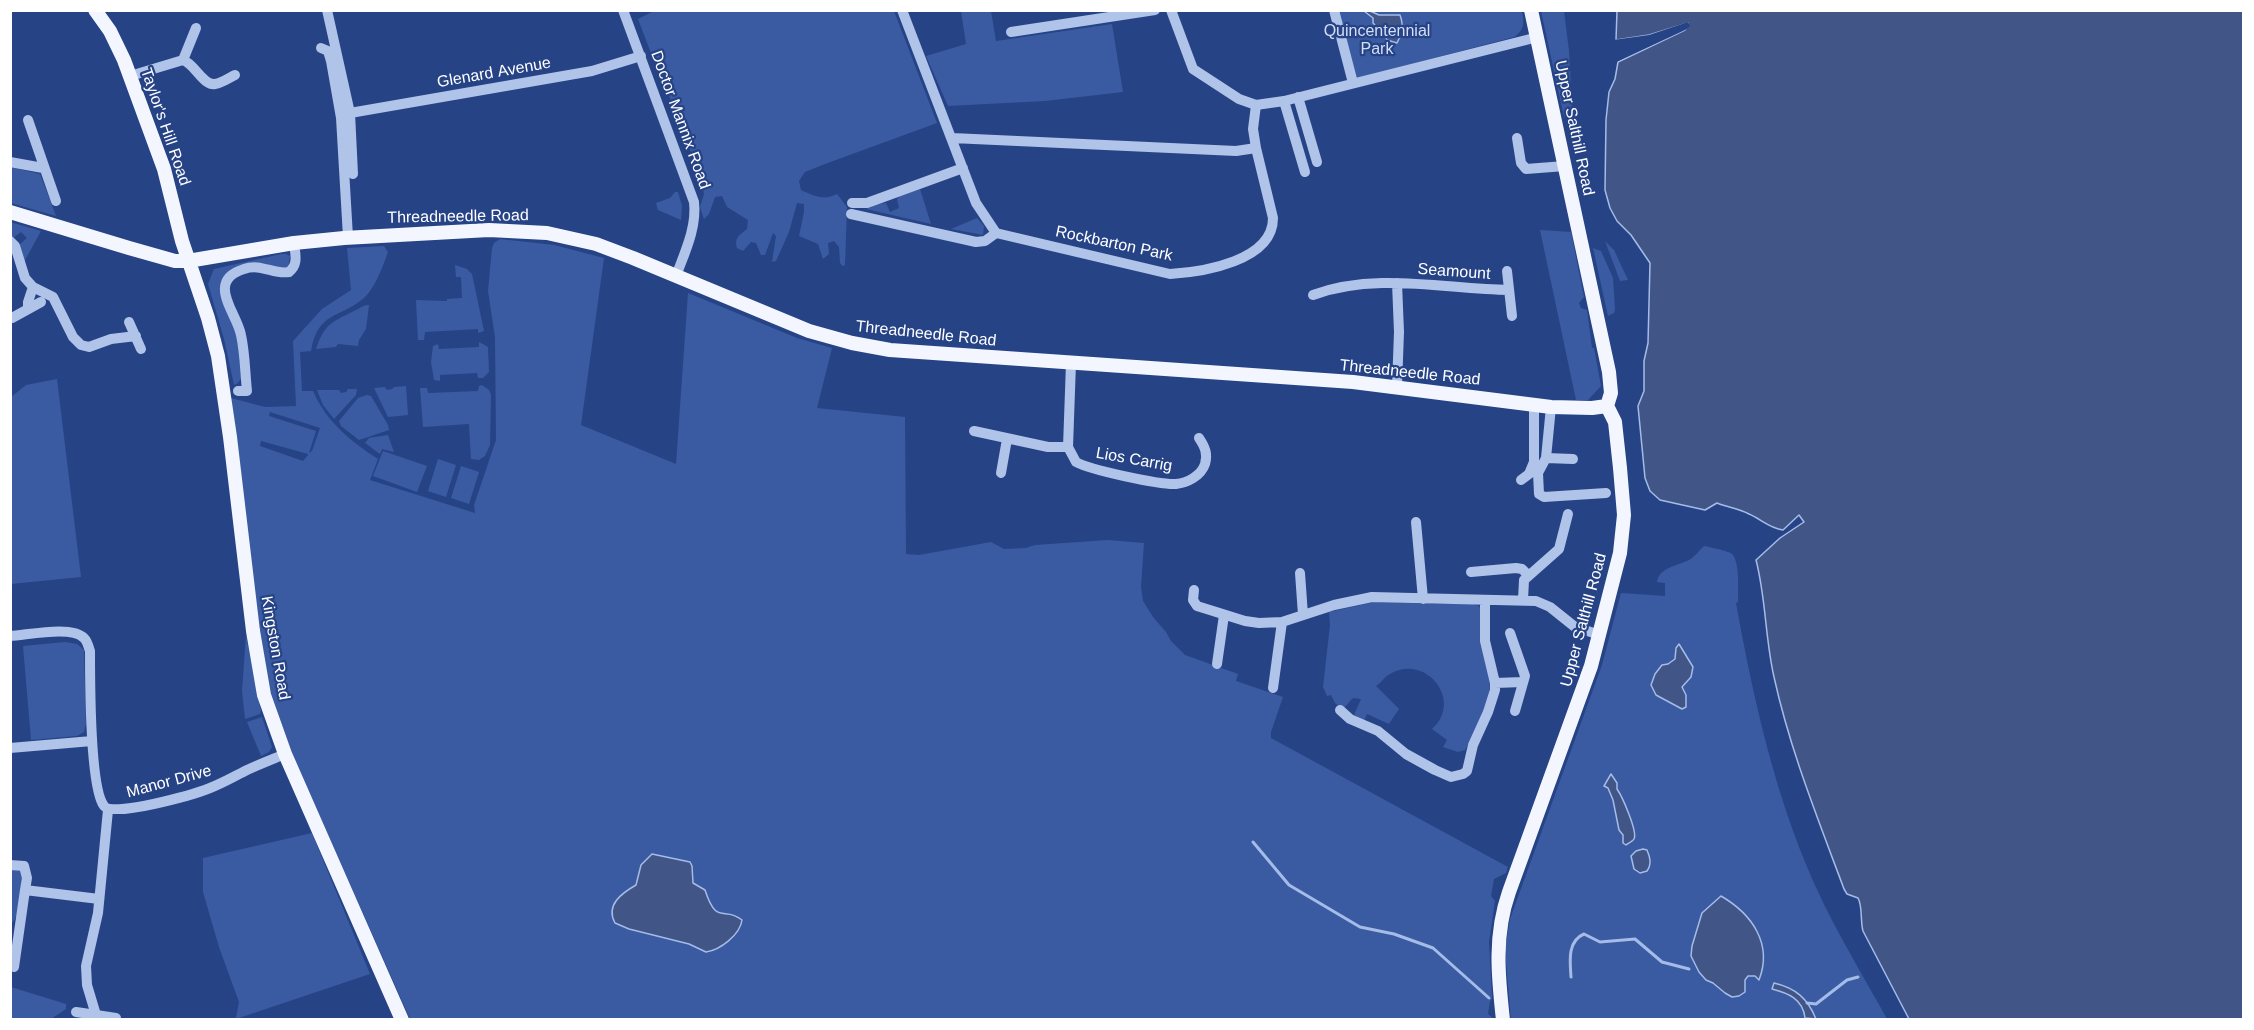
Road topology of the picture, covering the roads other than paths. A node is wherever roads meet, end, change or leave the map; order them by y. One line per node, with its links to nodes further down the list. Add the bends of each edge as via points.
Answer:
1 (95, 10): 16 (main road, Taylor's Hill Road, via 114,37)
2 (327, 10): 21 (street)
3 (623, 10): 13 (street, Doctor Mannix Road)
4 (902, 10): 23 (street)
5 (1155, 10): 10 (street)
6 (1171, 10): 20 (street, via 1193,69 1239,99)
7 (1334, 10): 17 (street)
8 (1531, 10): 11 (main road, Upper Salthill Road)
9 (196, 28): 14 (street)
10 (1011, 32)
11 (1538, 37): 17 (street); 28 (main road, Upper Salthill Road)
12 (321, 48): 38 (street, via 328,51 339,102)
13 (640, 56): 21 (street, Glenard Avenue, via 592,71); 43 (street, Doctor Mannix Road, via 694,202 694,220)
14 (183, 60): 15 (street, via 209,83); 16 (street)
15 (235, 75)
16 (130, 76): 41 (main road, Taylor's Hill Road, via 164,169)
17 (1353, 83): 18 (street)
18 (1298, 97): 19 (street); 27 (street)
19 (1284, 101): 20 (street); 31 (street)
20 (1256, 105): 25 (street, Rockbarton Park)
21 (351, 113): 32 (street)
22 (28, 120): 29 (street)
23 (952, 138): 25 (street, via 1228,151); 30 (street)
24 (1517, 138): 28 (street, via 1521,164 1526,169)
25 (1256, 148): 37 (street, Rockbarton Park, via 1273,228 1263,244 1220,267 1170,274)
26 (10, 162): 29 (street)
27 (1317, 162)
28 (1565, 166): 60 (main road, Upper Salthill Road, via 1609,372 1611,393)
29 (43, 168): 34 (street)
30 (963, 168): 33 (street, Rockbarton Park); 37 (street, via 980,211)
31 (1305, 172)
32 (353, 174)
33 (890, 195): 35 (street); 37 (street, Rockbarton Park, via 852,209 976,242)
34 (56, 201)
35 (894, 207)
36 (10, 212): 41 (main road, Threadneedle Road, via 175,261)
37 (996, 233)
38 (348, 237): 40 (main road, Threadneedle Road); 43 (main road, Threadneedle Road, via 489,230 536,232 596,244)
39 (15, 240): 45 (street, via 20,267)
40 (294, 243): 41 (main road, Threadneedle Road); 57 (street, via 296,263 289,272 249,267 232,274 226,283 226,302 242,341 247,391)
41 (188, 261): 93 (main road, Kingston Road, via 218,356 257,659 264,695)
42 (1507, 271): 46 (street, Seamount)
43 (676, 276): 55 (main road, Threadneedle Road, via 809,331 852,343 932,354)
44 (1397, 283): 46 (street, Seamount); 47 (street, Seamount, via 1365,284); 56 (street, Seamount)
45 (33, 287): 49 (street); 53 (street, via 52,297 81,345 89,347)
46 (1509, 290): 50 (street, Seamount)
47 (1313, 295)
48 (41, 302): 49 (street)
49 (28, 309): 51 (street)
50 (1512, 316)
51 (12, 318)
52 (129, 322): 53 (street)
53 (136, 336): 54 (street)
54 (141, 349)
55 (1071, 363): 56 (main road, Threadneedle Road); 64 (street)
56 (1397, 386): 58 (main road, Threadneedle Road)
57 (238, 391)
58 (1534, 404): 59 (main road, Threadneedle Road); 68 (street, via 1534,462)
59 (1551, 406): 60 (main road, Threadneedle Road); 65 (street)
60 (1607, 406): 83 (main road, Upper Salthill Road, via 1617,435 1623,529)
61 (974, 431): 63 (street)
62 (1199, 438): 64 (street, Lios Carrig, via 1206,451 1205,466 1194,478 1175,484 1084,467 1076,462)
63 (1007, 439): 64 (street); 67 (street)
64 (1068, 447)
65 (1546, 458): 66 (street); 69 (street, via 1538,473 1539,494 1544,497)
66 (1574, 459)
67 (1001, 474)
68 (1521, 480)
69 (1606, 493)
70 (1568, 514): 74 (street, via 1559,549)
71 (1416, 522): 76 (street)
72 (1471, 572): 74 (street, via 1516,568)
73 (1300, 573): 80 (street)
74 (1528, 575): 78 (street)
75 (1194, 590): 79 (street, via 1195,604)
76 (1423, 599): 77 (street); 80 (street, via 1363,598)
77 (1485, 600): 78 (street); 87 (street, via 1485,641)
78 (1523, 600): 83 (street, via 1545,604 1570,624)
79 (1224, 615): 81 (street, via 1252,623); 85 (street)
80 (1303, 615): 81 (street)
81 (1282, 622): 88 (street)
82 (1510, 633): 86 (street, via 1525,676)
83 (1600, 635): 104 (main road, Upper Salthill Road, via 1509,892 1497,958)
84 (10, 636): 91 (street, Manor Drive, via 75,632 87,641)
85 (1217, 664)
86 (1523, 682): 87 (street); 90 (street)
87 (1495, 683): 89 (street, via 1467,771 1458,777 1445,776 1406,754 1378,731 1350,719)
88 (1273, 688)
89 (1340, 710)
90 (1515, 711)
91 (92, 741): 92 (street); 94 (street, Manor Drive, via 100,796)
92 (10, 748)
93 (285, 754): 94 (street, Manor Drive, via 210,789 127,810); 103 (main road, Kingston Road)
94 (108, 810): 97 (street)
95 (10, 865): 96 (street, via 24,866)
96 (25, 890): 97 (street); 98 (street)
97 (99, 899): 101 (street, via 86,966)
98 (15, 927): 99 (street)
99 (14, 967)
100 (76, 1012): 101 (street)
101 (96, 1015): 102 (street)
102 (116, 1018)
103 (402, 1020)
104 (1503, 1020)

